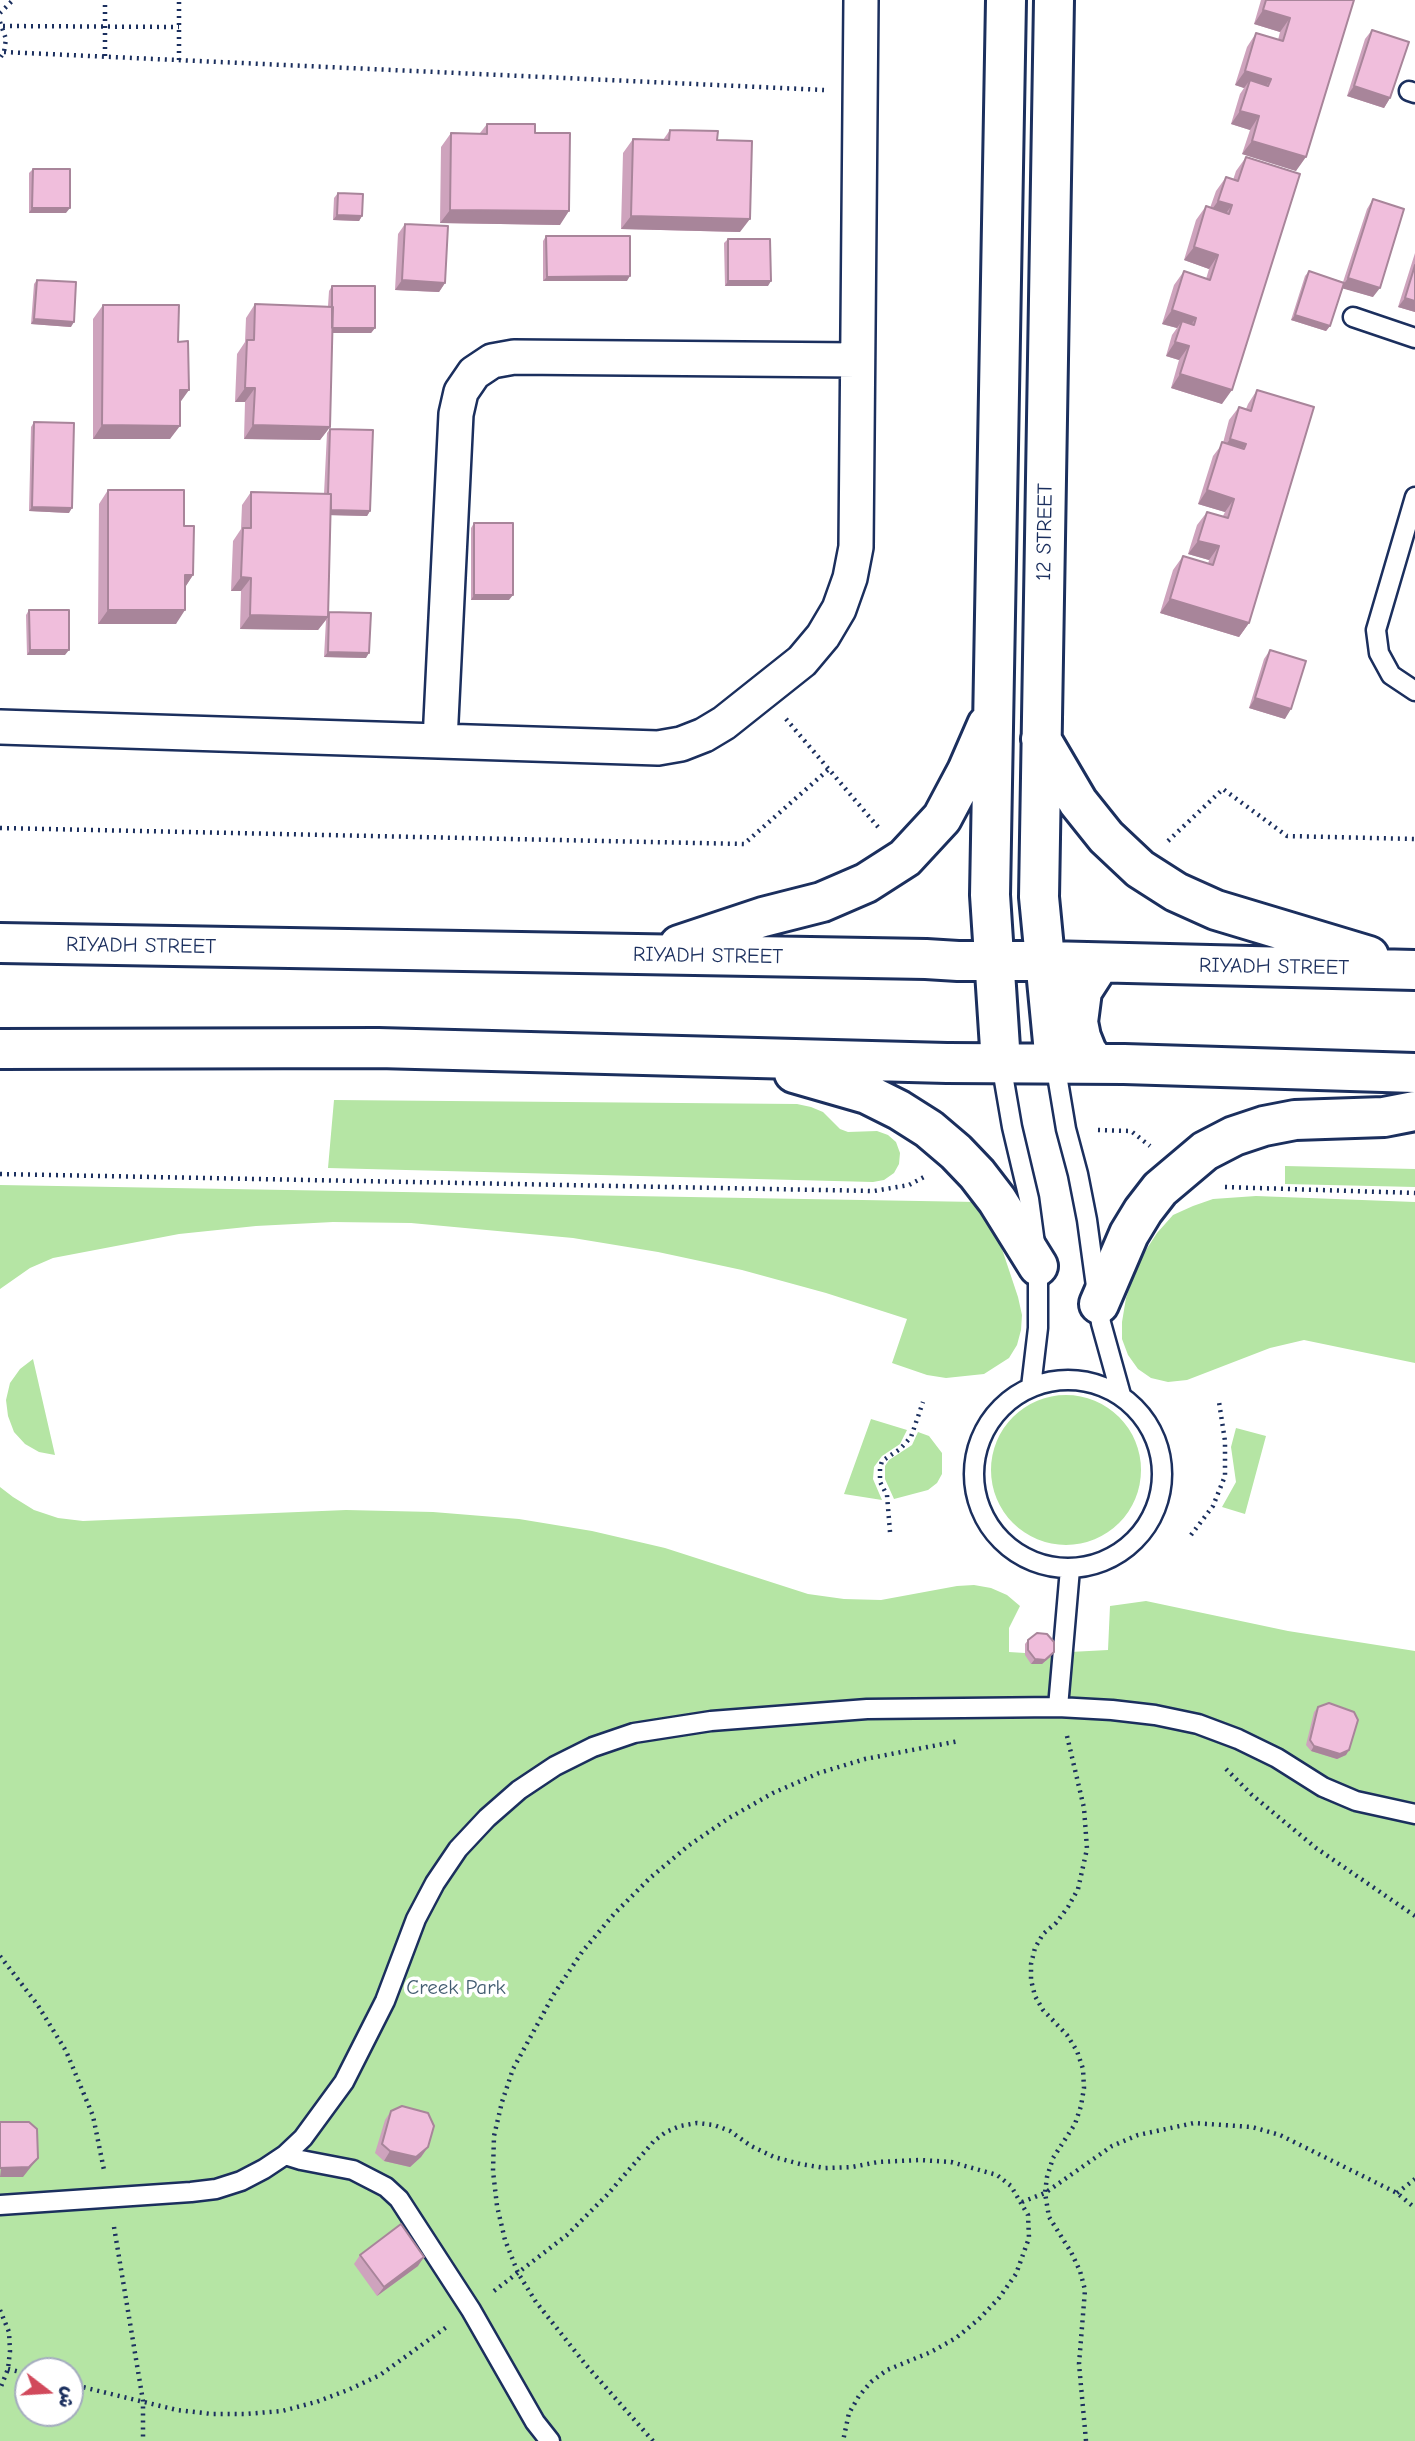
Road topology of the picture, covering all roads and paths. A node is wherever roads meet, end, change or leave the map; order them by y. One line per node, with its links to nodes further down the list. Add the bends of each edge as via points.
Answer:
1 (13, 0): 7 (path)
2 (105, 0): 9 (path)
3 (179, 0): 10 (path)
4 (861, 0): 15 (street)
5 (1006, 0): 22 (main road)
6 (1054, 0): 24 (main road, 12 STREET)
7 (0, 13)
8 (2, 24): 9 (path); 11 (path)
9 (105, 26): 10 (path); 12 (path)
10 (179, 27): 14 (path)
11 (4, 52): 12 (path); 13 (path)
12 (105, 56): 14 (path)
13 (0, 58)
14 (179, 60): 15 (path)
15 (860, 91): 18 (street)
16 (1353, 317): 17 (lane)
17 (1415, 338)
18 (856, 360): 21 (street, via 856,547 850,578 823,636 802,661); 25 (street, via 514,357 492,361 474,373 461,392 456,414)
19 (1415, 497): 20 (lane, via 1376,630 1379,653 1391,675)
20 (1415, 691)
21 (762, 692): 25 (street, via 704,735 658,748); 26 (path)
22 (995, 707): 29 (main road, via 942,818); 34 (main road, via 990,895)
23 (0, 727): 25 (street)
24 (1041, 739): 30 (main road, via 1078,802 1106,838); 33 (main road, 12 STREET, via 1039,897)
25 (440, 741)
26 (828, 769): 27 (path, via 744,844); 29 (path)
27 (0, 828)
28 (1415, 839): 30 (path, via 1287,836 1223,789)
29 (905, 858): 32 (main road, via 866,883 822,902)
30 (1140, 869): 36 (main road, via 1216,910)
31 (0, 943): 32 (main road, RIYADH STREET)
32 (651, 955): 34 (main road, RIYADH STREET)
33 (1046, 961): 34 (main road, RIYADH STREET); 35 (main road, RIYADH STREET); 41 (main road, 12 STREET)
34 (976, 962): 39 (main road, via 975,980 984,1017 977,1041); 40 (main road)
35 (1100, 962): 36 (main road, RIYADH STREET); 42 (main road, via 1083,991 1078,1022 1080,1037)
36 (1415, 969)
37 (0, 1049): 38 (main road, via 378,1048)
38 (731, 1056): 39 (main road); 46 (main road, via 867,1094 900,1110)
39 (959, 1063): 40 (main road)
40 (1001, 1063): 41 (main road); 50 (lane)
41 (1055, 1063): 42 (main road); 45 (lane)
42 (1096, 1064): 43 (main road)
43 (1415, 1073)
44 (1415, 1111): 47 (main road, via 1264,1126 1205,1151)
45 (1066, 1129): 47 (path, via 1131,1131); 51 (lane, via 1085,1208)
46 (956, 1152): 48 (path, via 934,1172 909,1185 874,1191); 50 (main road, via 997,1200)
47 (1180, 1170): 49 (path, via 1197,1185); 51 (main road, via 1160,1189 1129,1234)
48 (0, 1174)
49 (1415, 1193)
50 (1038, 1266): 52 (lane, via 1038,1328)
51 (1099, 1304): 53 (lane)
52 (1031, 1387): 53 (lane, via 1049,1381 1086,1381); 58 (lane, via 999,1410 979,1443 975,1462 978,1500 985,1518 1006,1545 1035,1563)
53 (1121, 1395): 58 (lane, via 1138,1409 1156,1438 1163,1471 1161,1494 1154,1515 1126,1548 1110,1559)
54 (923, 1402): 56 (path, via 911,1437 882,1461 880,1468)
55 (1219, 1402): 57 (path, via 1225,1476 1213,1506)
56 (890, 1532)
57 (1191, 1535)
58 (1070, 1569): 59 (lane)
59 (1058, 1707): 62 (lane, via 1155,1715 1198,1724 1277,1758 1356,1801); 64 (lane, via 867,1709 711,1721 634,1733 555,1766 519,1790 458,1849 416,1919 385,2000 344,2082 311,2129); 66 (path, via 1082,1797 1087,1849 1078,1889 1035,1948 1031,1980 1043,2010 1077,2051 1084,2088 1075,2124 1053,2158)
60 (960, 1741): 71 (path, via 865,1759 773,1793 688,1846 650,1878 582,1952 513,2069 497,2125 493,2171 497,2206)
61 (1224, 1766): 63 (path, via 1316,1848)
62 (1415, 1814)
63 (1415, 1916)
64 (285, 2155): 69 (lane, via 216,2189); 73 (lane, via 353,2169 386,2187 410,2214)
65 (1415, 2179): 67 (path)
66 (1045, 2193): 67 (path, via 1112,2146 1166,2127 1194,2123 1251,2127 1279,2135); 68 (path); 81 (path, via 1049,2217 1071,2252 1085,2290 1079,2364)
67 (1397, 2193): 70 (path)
68 (1022, 2202): 71 (path, via 1011,2186 981,2169 920,2160 825,2168 800,2164 763,2152 730,2131 697,2123 680,2126 654,2141 567,2235); 80 (path, via 1029,2238 1016,2274 999,2298 956,2338 871,2382 849,2413)
69 (0, 2205)
70 (1415, 2208)
71 (518, 2273): 73 (path); 79 (path, via 586,2365)
72 (0, 2310): 74 (path, via 9,2332)
73 (471, 2310): 76 (path, via 380,2375 282,2411 223,2414 177,2410); 78 (lane)
74 (8, 2369): 75 (path); 77 (path)
75 (14, 2370)
76 (84, 2387)
77 (0, 2389)
78 (550, 2441)
79 (653, 2441)
80 (843, 2441)
81 (1086, 2441)

